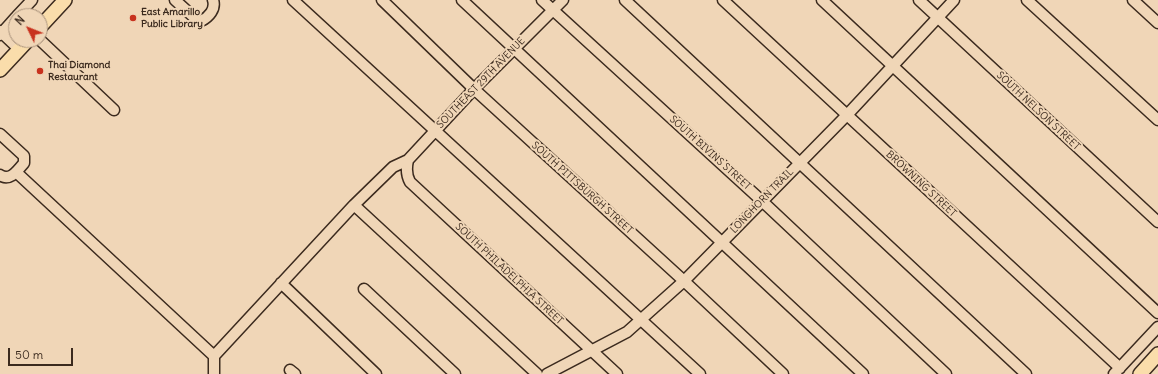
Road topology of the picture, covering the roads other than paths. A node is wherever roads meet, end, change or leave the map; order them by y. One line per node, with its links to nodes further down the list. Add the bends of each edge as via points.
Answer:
1 (32, 0): 17 (street)
2 (175, 0): 3 (street, via 201,21 213,10)
3 (213, 0)
4 (293, 0): 31 (street)
5 (382, 0): 27 (street, SOUTH PITTSBURGH STREET)
6 (462, 0): 24 (street)
7 (542, 0): 18 (street, SOUTH BIVINS STREET)
8 (562, 0): 18 (street, SOUTHEAST 29TH AVENUE)
9 (625, 0): 33 (street)
10 (723, 0): 29 (street, BROWNING STREET)
11 (822, 0): 25 (street)
12 (919, 0): 20 (street, SOUTH NELSON STREET)
13 (954, 0): 20 (street, LONGHORN TRAIL)
14 (1028, 0): 30 (street)
15 (1133, 0): 21 (street)
16 (59, 2): 19 (main road)
17 (25, 8)
18 (553, 10): 24 (street, SOUTHEAST 29TH AVENUE); 37 (street, SOUTH BIVINS STREET)
19 (48, 16)
20 (938, 18): 25 (street, LONGHORN TRAIL); 39 (street, SOUTH NELSON STREET)
21 (1158, 23)
22 (21, 48): 26 (main road)
23 (48, 48): 28 (street)
24 (514, 49): 27 (street, SOUTHEAST 29TH AVENUE); 40 (street)
25 (893, 66): 29 (street, LONGHORN TRAIL); 44 (street)
26 (0, 70)
27 (474, 89): 31 (street, SOUTHEAST 29TH AVENUE); 41 (street, SOUTH PITTSBURGH STREET)
28 (114, 110)
29 (847, 115): 33 (street, LONGHORN TRAIL); 50 (street, BROWNING STREET)
30 (1158, 120)
31 (436, 130): 34 (street, SOUTHEAST 29TH AVENUE); 45 (street)
32 (0, 134): 35 (street, via 24,156 24,163)
33 (800, 162): 37 (street, LONGHORN TRAIL); 61 (street)
34 (407, 165): 38 (street, SOUTHEAST 29TH AVENUE, via 393,167); 47 (street, SOUTH PHILADELPHIA STREET, via 407,178 410,182)
35 (16, 172): 36 (street, via 10,177); 49 (street)
36 (0, 175)
37 (762, 201): 40 (street, LONGHORN TRAIL); 60 (street, SOUTH BIVINS STREET)
38 (354, 206): 42 (street, SOUTHEAST 29TH AVENUE); 54 (street)
39 (1158, 222)
40 (722, 242): 41 (street, LONGHORN TRAIL); 59 (street)
41 (684, 281): 45 (street, LONGHORN TRAIL); 58 (street, SOUTH PITTSBURGH STREET)
42 (281, 283): 49 (street, SOUTHEAST 29TH AVENUE); 52 (street)
43 (364, 289): 53 (street)
44 (1158, 313)
45 (641, 320): 47 (street, LONGHORN TRAIL, via 627,332); 57 (street)
46 (1158, 327): 50 (street)
47 (592, 351): 55 (street, LONGHORN TRAIL); 56 (street, SOUTH PHILADELPHIA STREET)
48 (1158, 354): 62 (main road)
49 (214, 356): 51 (street)
50 (1117, 371)
51 (214, 374)
52 (376, 374)
53 (455, 374)
54 (537, 374)
55 (547, 374)
56 (617, 374)
57 (700, 374)
58 (783, 374)
59 (863, 374)
60 (946, 374)
61 (1026, 374)
62 (1140, 374)

